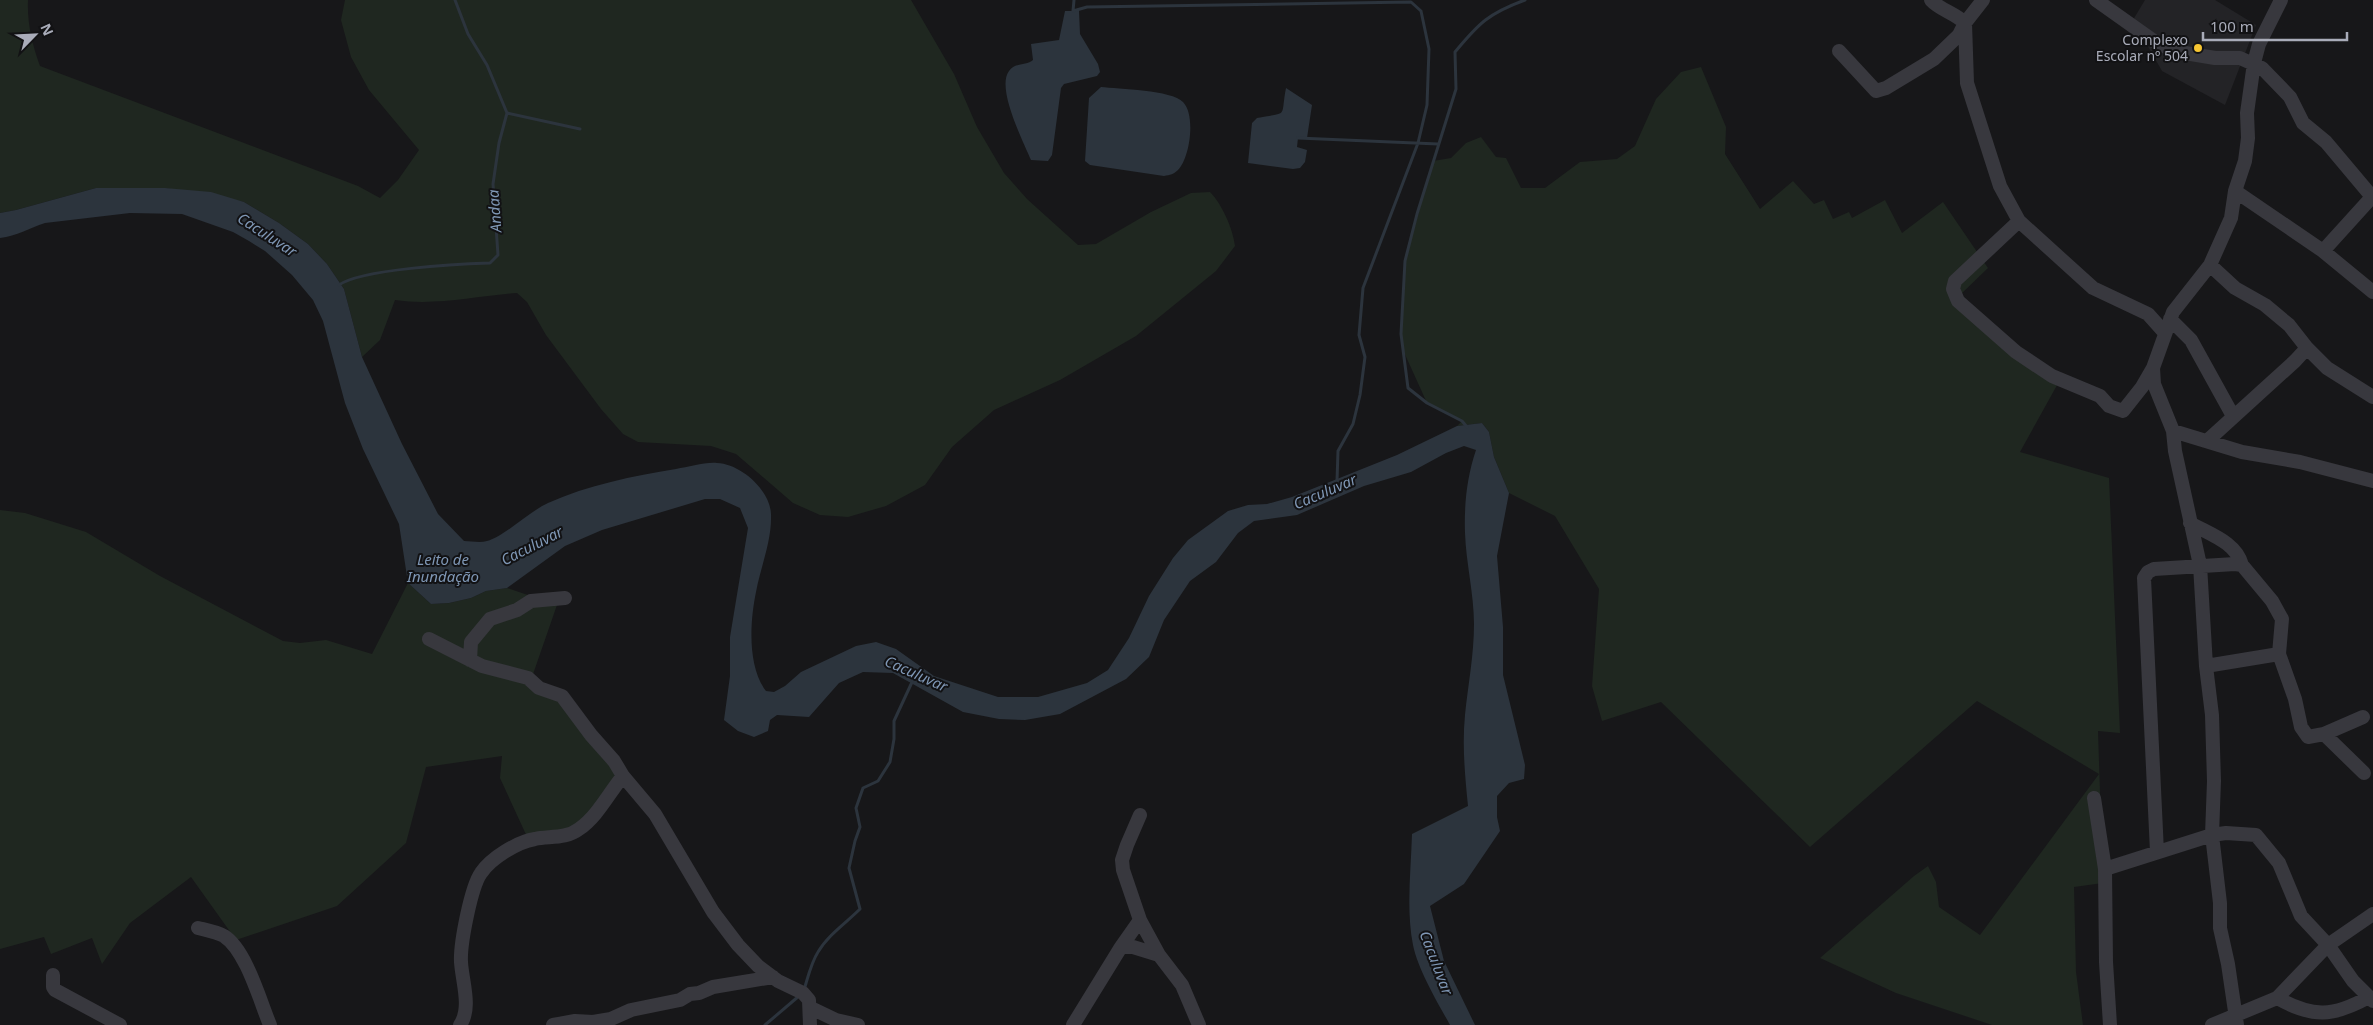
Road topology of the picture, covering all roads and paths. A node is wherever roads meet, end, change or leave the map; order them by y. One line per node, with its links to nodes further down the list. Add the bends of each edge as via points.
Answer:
1 (1931, 0): 5 (street)
2 (1983, 0): 5 (street)
3 (2096, 0): 7 (street, via 2158,44 2179,52 2240,58)
4 (2281, 0): 7 (street, via 2259,44)
5 (1965, 23): 6 (street, via 1959,35 1934,59 1876,91); 10 (street, via 1967,83 1997,178)
6 (1839, 51)
7 (2254, 63): 8 (street, via 2245,161); 9 (street, via 2290,97 2303,123 2326,142)
8 (2235, 191): 11 (street); 12 (street, via 2231,218)
9 (2372, 198): 11 (street)
10 (2018, 221): 14 (street, via 2093,288); 18 (street, via 1955,281 1953,289 1958,301 2016,352 2052,376 2100,396 2109,406 2123,411)
11 (2323, 251): 13 (street)
12 (2210, 265): 15 (street); 17 (street, via 2235,288 2266,305 2290,325)
13 (2373, 292)
14 (2148, 314): 15 (street); 16 (street)
15 (2172, 315): 16 (street); 20 (street, via 2191,340)
16 (2165, 333): 18 (street)
17 (2307, 348): 19 (street, via 2327,368); 20 (street)
18 (2153, 368): 21 (street, via 2154,384)
19 (2373, 397)
20 (2233, 416): 22 (street)
21 (2173, 430): 22 (street); 24 (street)
22 (2207, 441): 23 (street)
23 (2373, 481)
24 (2190, 523): 25 (street, via 2224,541 2240,558); 26 (street)
25 (2242, 565): 26 (street); 29 (street, via 2272,601 2282,619)
26 (2200, 566): 31 (street); 39 (street, via 2154,569 2144,578)
27 (564, 598): 30 (street, via 531,601 517,610 490,619 472,642)
28 (429, 639): 30 (street)
29 (2279, 654): 31 (street); 33 (street, via 2304,732 2308,737)
30 (470, 660): 35 (street, via 498,672 528,678 539,688 562,696)
31 (2206, 666): 38 (street, via 2212,715)
32 (2363, 717): 33 (street)
33 (2324, 734): 34 (street)
34 (2364, 773)
35 (623, 776): 48 (street, via 655,814 713,912 738,945); 55 (street, via 579,830 521,844 488,863 480,874 464,936 461,962 465,986 464,1019)
36 (2094, 798): 40 (street)
37 (1140, 815): 42 (street, via 1122,860)
38 (2212, 835): 39 (street); 44 (street, via 2256,835 2279,863 2301,916); 52 (street, via 2220,928)
39 (2156, 852): 40 (street)
40 (2105, 869): 61 (street)
41 (2373, 914): 44 (street)
42 (1140, 920): 45 (street); 46 (street)
43 (198, 928): 54 (street, via 224,936 234,946 245,964)
44 (2328, 944): 49 (street); 50 (street, via 2353,981)
45 (1121, 947): 46 (street); 59 (street)
46 (1159, 955): 60 (street, via 1182,985)
47 (53, 975): 53 (street, via 55,990)
48 (773, 977): 51 (street, via 803,993); 56 (street, via 713,987 680,1000 631,1010 611,1020)
49 (2277, 998): 50 (street, via 2295,1008 2332,1014); 52 (street)
50 (2371, 999)
51 (810, 1008): 57 (street); 58 (street, via 836,1020)
52 (2237, 1019): 62 (street)
53 (120, 1025)
54 (270, 1025)
55 (460, 1025)
56 (553, 1025)
57 (810, 1025)
58 (858, 1025)
59 (1072, 1025)
60 (1199, 1025)
61 (2110, 1025)
62 (2212, 1025)

